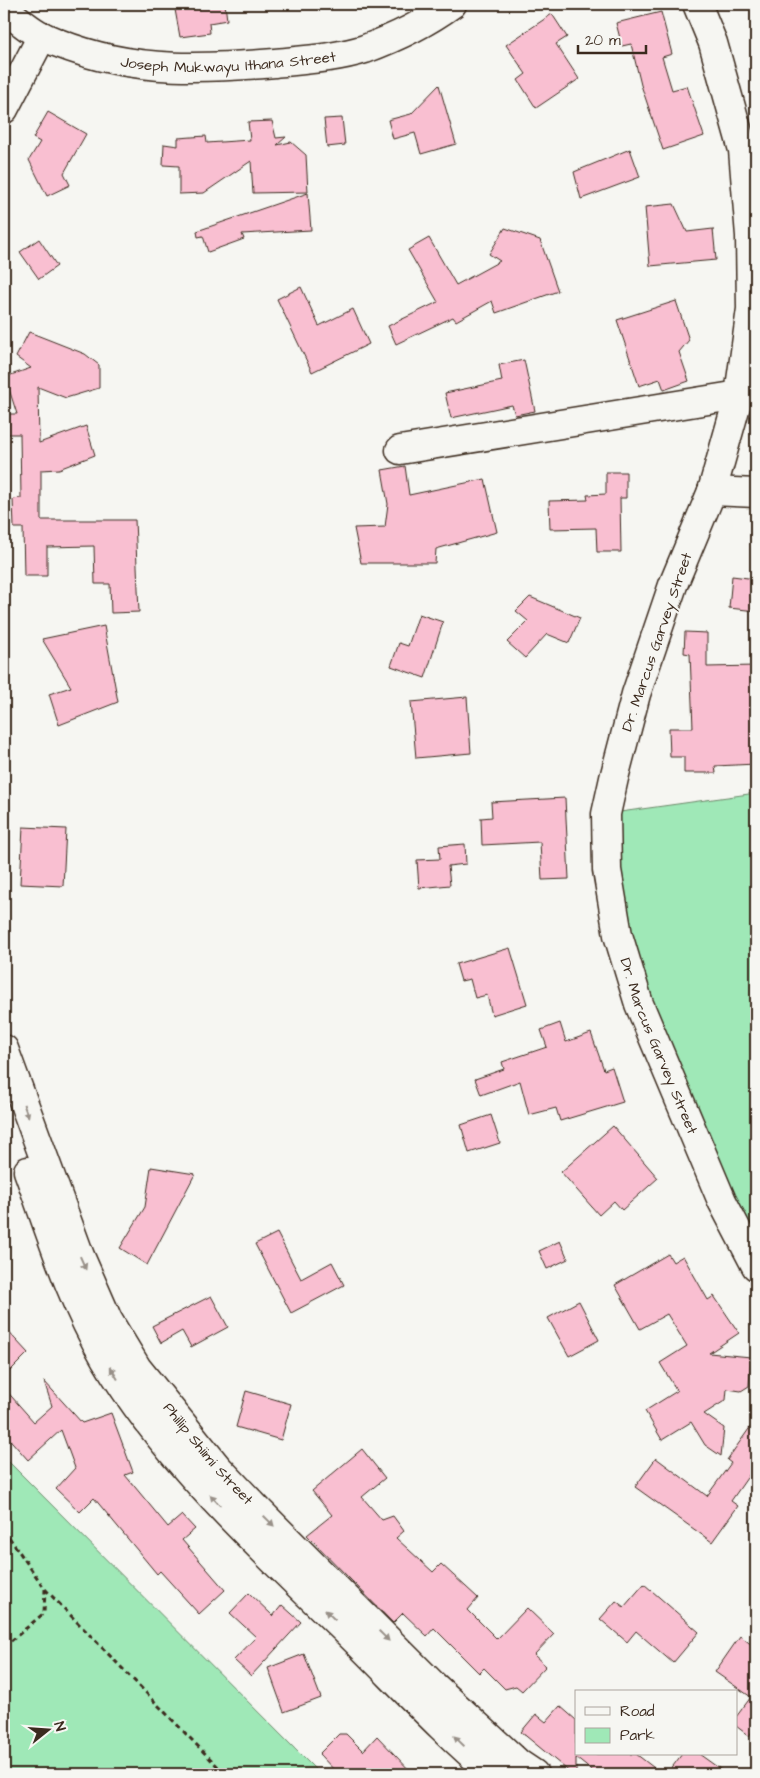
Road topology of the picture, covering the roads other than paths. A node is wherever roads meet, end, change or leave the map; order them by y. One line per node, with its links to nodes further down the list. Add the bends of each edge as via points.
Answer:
1 (452, 4): 4 (street, Joseph Mukwayu Ithana Street, via 404,32 363,49 307,60 234,66 174,68 131,64 94,55)
2 (697, 4): 6 (street, Dr. Marcus Garvey Street, via 713,43 743,150 750,236 751,309)
3 (4, 8): 4 (street, Joseph Mukwayu Ithana Street)
4 (42, 36): 5 (street)
5 (4, 110)
6 (739, 395): 7 (street); 8 (street, Dr. Marcus Garvey Street)
7 (400, 450)
8 (712, 491): 9 (street); 12 (street, Dr. Marcus Garvey Street, via 673,585 636,694 606,814 607,870 618,935 639,1004 722,1201)
9 (756, 493)
10 (4, 1049): 14 (street, Phillip Shiimi Street, one-way to 14, via 80,1256 108,1320 137,1368 218,1468 260,1512 433,1685)
11 (4, 1103): 13 (street, Phillip Shiimi Street, one-way to 11, via 240,1527 177,1457 119,1382 69,1286)
12 (756, 1266)
13 (494, 1774)
14 (534, 1774)

